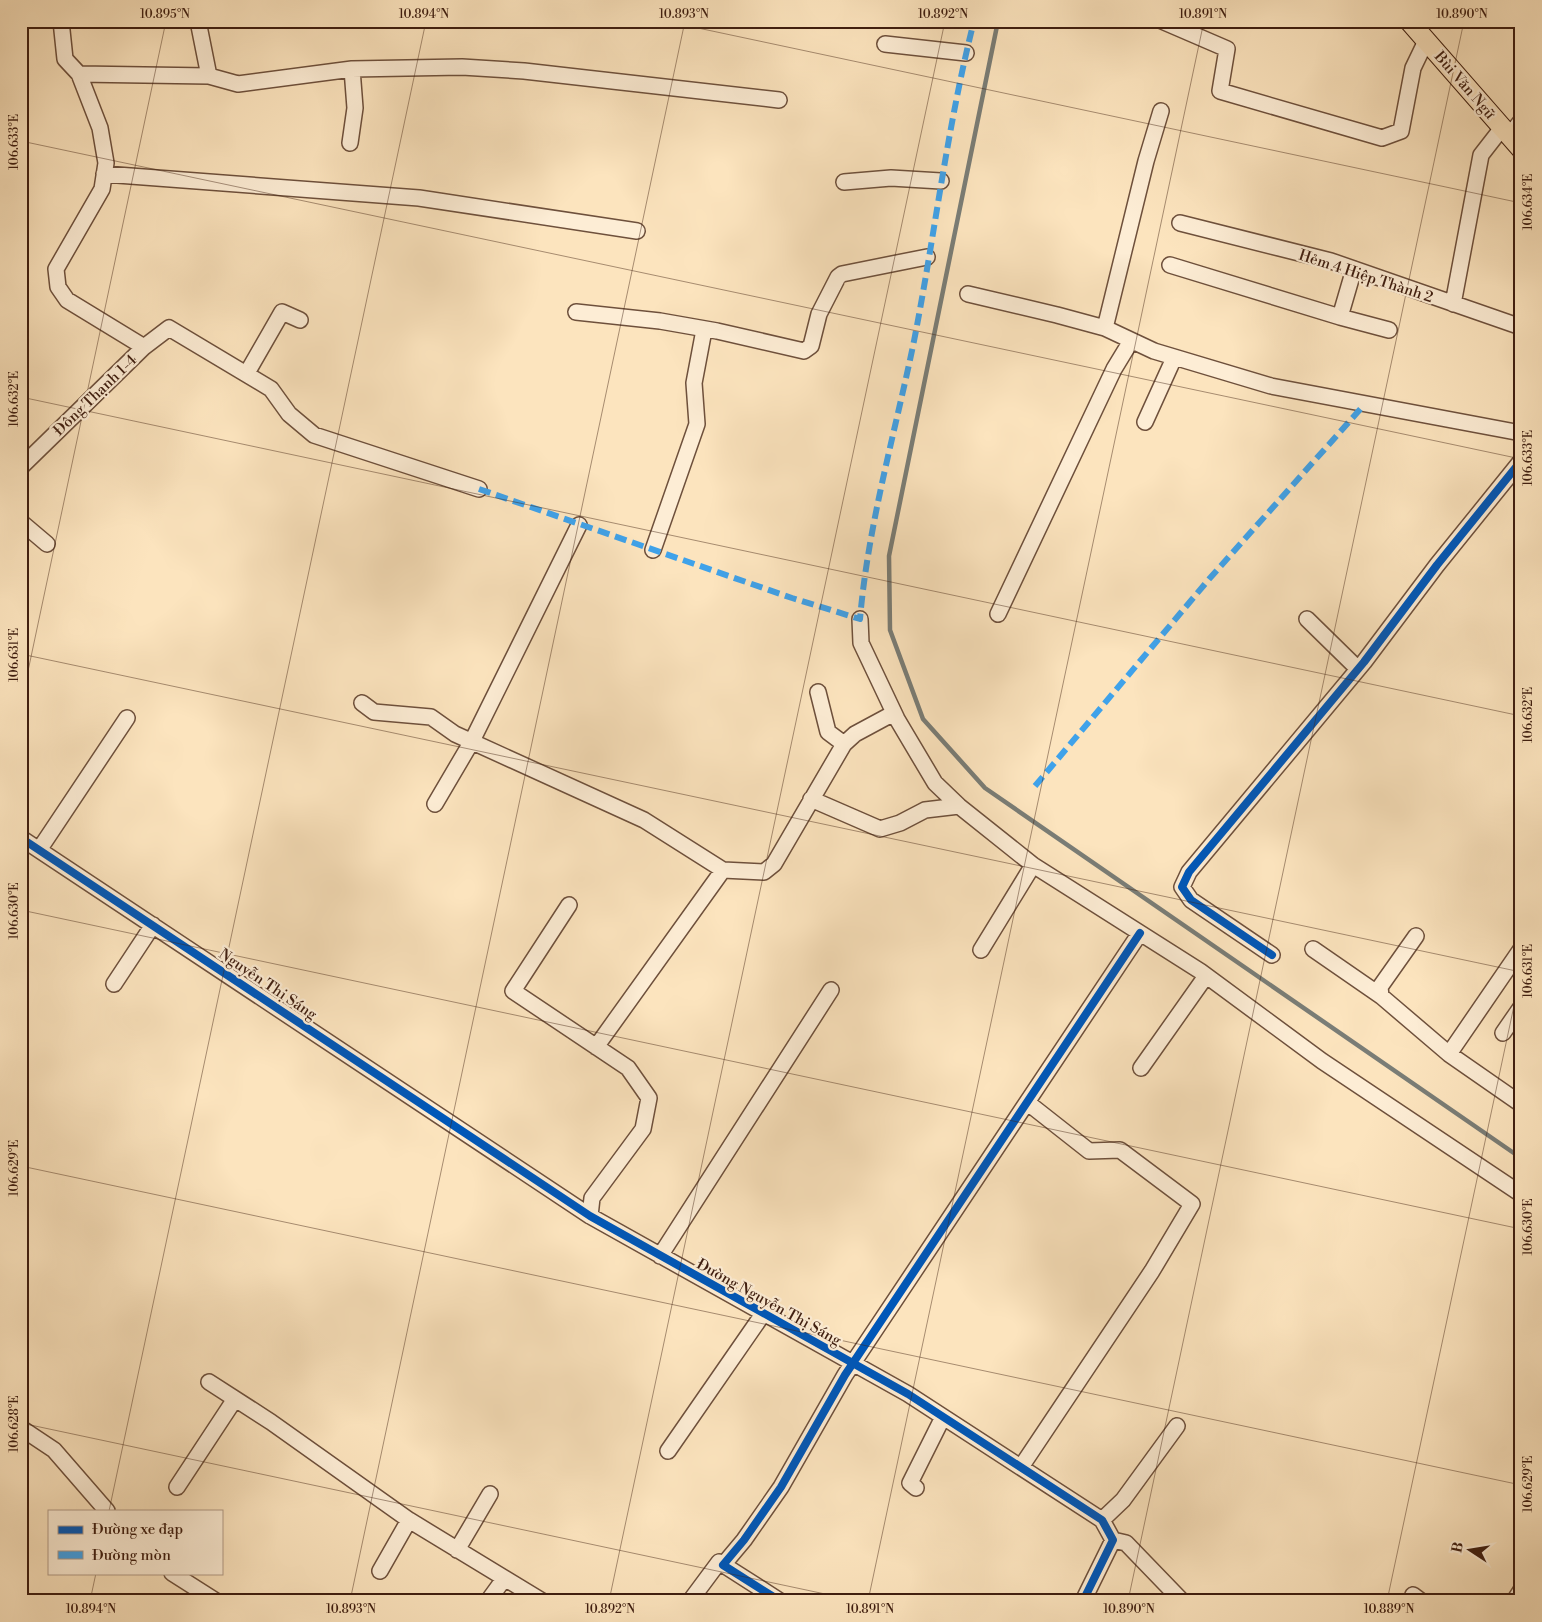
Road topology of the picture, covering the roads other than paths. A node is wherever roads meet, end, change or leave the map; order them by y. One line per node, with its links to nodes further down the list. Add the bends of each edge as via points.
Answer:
1 (61, 21): 9 (street, Đông Thạnh 1-4, via 65,59)
2 (198, 21): 10 (street)
3 (1162, 21): 5 (street, via 1227,49 1220,92 1382,138 1401,131 1413,68)
4 (1410, 21): 5 (main road, Bùi Văn Ngữ)
5 (1426, 41): 14 (main road, Bùi Văn Ngữ)
6 (884, 44): 7 (street)
7 (966, 53)
8 (352, 68): 10 (street, via 238,84); 11 (street, via 462,66); 15 (street, via 355,108)
9 (78, 74): 10 (street); 16 (street, Đông Thạnh 1-4, via 100,128 106,163)
10 (210, 76)
11 (779, 100)
12 (1161, 111): 30 (street)
13 (1521, 121): 14 (street)
14 (1511, 138): 25 (street, via 1482,156)
15 (350, 143)
16 (104, 174): 20 (street, via 419,198); 34 (street, Đông Thạnh 1-4, via 102,189 56,269 58,287 67,300)
17 (844, 182): 18 (street, via 891,178)
18 (942, 182)
19 (1180, 223): 23 (street, Hẻm 4 Hiệp Thành 2)
20 (637, 231)
21 (927, 257): 31 (street, via 838,277 819,314 811,346 804,350)
22 (1170, 265): 27 (street)
23 (1354, 269): 25 (street, Hẻm 4 Hiệp Thành 2); 27 (street)
24 (968, 294): 30 (street)
25 (1453, 304): 29 (street, Hẻm 4 Hiệp Thành 2)
26 (576, 312): 31 (street, via 660,321)
27 (1340, 317): 32 (street)
28 (300, 320): 36 (street, via 282,312)
29 (1521, 327)
30 (1105, 328): 33 (street)
31 (704, 330): 45 (street, via 694,383 697,424)
32 (1389, 330)
33 (1131, 341): 35 (street); 46 (street, via 1114,369)
34 (144, 347): 36 (street, via 169,328); 40 (street, Đông Thạnh 1-4)
35 (1174, 358): 37 (street); 38 (street, via 1270,386)
36 (247, 373): 41 (street, via 271,389 289,414 314,435)
37 (1145, 422)
38 (1521, 433)
39 (1521, 461): 49 (street)
40 (21, 467)
41 (479, 489)
42 (21, 522): 44 (street)
43 (579, 525): 54 (street)
44 (47, 544)
45 (653, 550)
46 (998, 614)
47 (860, 619): 52 (street, via 861,643)
48 (1307, 619): 49 (street)
49 (1358, 670): 70 (street, via 1189,872 1182,887 1191,900)
50 (818, 692): 55 (street, via 828,732)
51 (362, 703): 54 (street, via 374,712 431,717)
52 (894, 713): 55 (street, via 854,734); 58 (street, via 935,783)
53 (128, 718): 60 (street)
54 (472, 742): 57 (street); 62 (street, via 644,820)
55 (844, 744): 56 (street)
56 (812, 799): 58 (street, via 880,829 924,810); 62 (street, via 774,864 764,872)
57 (435, 804)
58 (959, 806): 61 (street)
59 (21, 838): 60 (street, Nguyễn Thị Sáng)
60 (39, 850): 64 (street, Nguyễn Thị Sáng)
61 (1032, 865): 65 (street); 69 (street)
62 (723, 870): 77 (street)
63 (569, 904): 77 (street, via 513,991)
64 (154, 925): 72 (street); 82 (street, Nguyễn Thị Sáng)
65 (1140, 933): 71 (street); 80 (street)
66 (1416, 936): 74 (street, via 1380,987)
67 (1313, 949): 74 (street)
68 (1521, 949): 78 (street)
69 (982, 950)
70 (1272, 955)
71 (1206, 976): 79 (street); 83 (street, via 1322,1061)
72 (114, 984)
73 (831, 990): 85 (street)
74 (1380, 996): 78 (street)
75 (1521, 1007): 76 (street)
76 (1503, 1033)
77 (596, 1047): 84 (street, via 628,1068 649,1098 643,1128 592,1198)
78 (1449, 1054): 81 (street)
79 (1141, 1068)
80 (1028, 1102): 87 (street); 94 (street, via 1089,1151 1120,1150 1192,1204 1152,1271)
81 (1521, 1104)
82 (499, 1155): 84 (street, Đường Nguyễn Thị Sáng)
83 (1521, 1194)
84 (590, 1216): 85 (street, Đường Nguyễn Thị Sáng)
85 (660, 1256): 86 (street, Đường Nguyễn Thị Sáng)
86 (763, 1314): 87 (street, Đường Nguyễn Thị Sáng); 93 (street)
87 (853, 1363): 90 (street, Đường Nguyễn Thị Sáng); 103 (street, via 781,1487)
88 (209, 1382): 89 (street)
89 (235, 1399): 95 (street); 99 (street)
90 (943, 1417): 94 (street, Đường Nguyễn Thị Sáng); 96 (street, via 910,1483)
91 (1177, 1426): 100 (street, via 1123,1500)
92 (21, 1428): 98 (street, via 54,1450)
93 (668, 1451)
94 (1021, 1467): 100 (street, Đường Nguyễn Thị Sáng)
95 (177, 1487)
96 (916, 1488)
97 (490, 1494): 102 (street)
98 (106, 1510)
99 (409, 1520): 102 (street); 104 (street)
100 (1102, 1520): 101 (street, Đường Nguyễn Thị Sáng)
101 (1113, 1540): 113 (street); 114 (street, via 1126,1542)
102 (457, 1550): 106 (street)
103 (723, 1565): 111 (street, via 719,1562); 112 (street)
104 (380, 1571)
105 (174, 1574): 108 (street)
106 (504, 1578): 109 (street); 110 (street)
107 (1521, 1590): 115 (street)
108 (216, 1601)
109 (488, 1601)
110 (542, 1601)
111 (690, 1601)
112 (780, 1601)
113 (1083, 1601)
114 (1182, 1601)
115 (1514, 1601)

